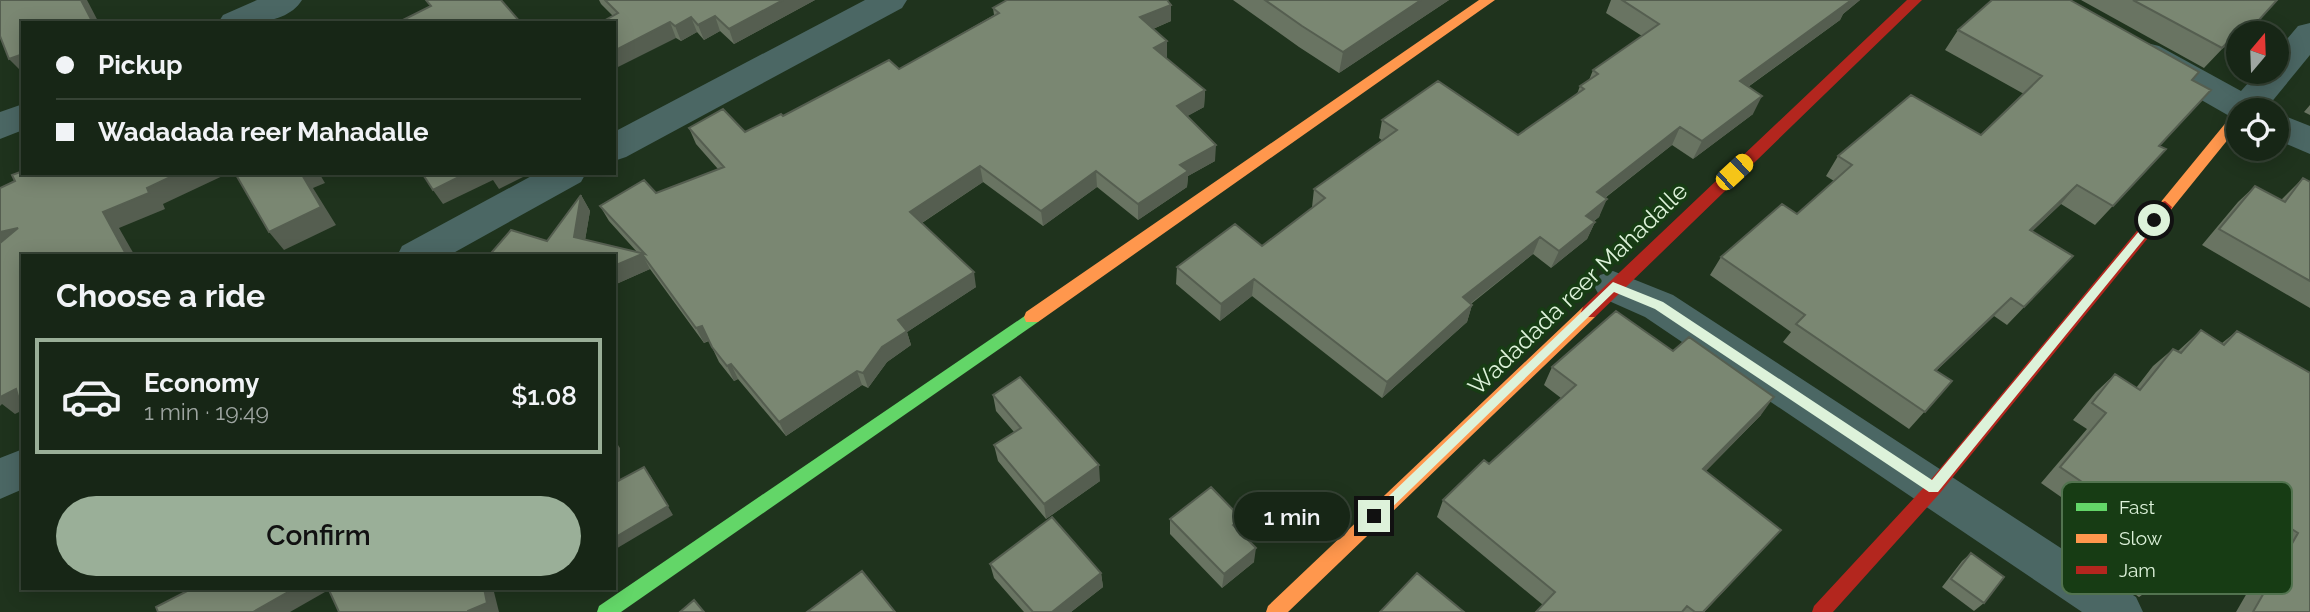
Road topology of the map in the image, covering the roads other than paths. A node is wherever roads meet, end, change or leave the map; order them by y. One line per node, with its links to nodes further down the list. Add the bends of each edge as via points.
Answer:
1 (286, 0): 5 (street)
2 (891, 0): 15 (street)
3 (1488, 0): 24 (street)
4 (1915, 0): 18 (street, Wadadada reer Mahadalle)
5 (239, 21)
6 (2310, 34): 8 (street)
7 (2124, 41): 9 (street)
8 (2256, 98)
9 (2226, 101)
10 (21, 117): 11 (street)
11 (0, 126)
12 (2289, 131): 14 (street)
13 (2226, 134): 21 (street)
14 (2310, 141)
15 (616, 147)
16 (564, 175): 17 (street)
17 (419, 254)
18 (1613, 286): 21 (street, via 1659,306); 25 (street, Wadadada reer Mahadalle)
19 (21, 468): 20 (street)
20 (0, 480)
21 (1934, 488): 22 (street); 26 (street)
22 (2062, 573)
23 (2093, 594): 27 (street)
24 (606, 612)
25 (1275, 612)
26 (1821, 612)
27 (2120, 612)

